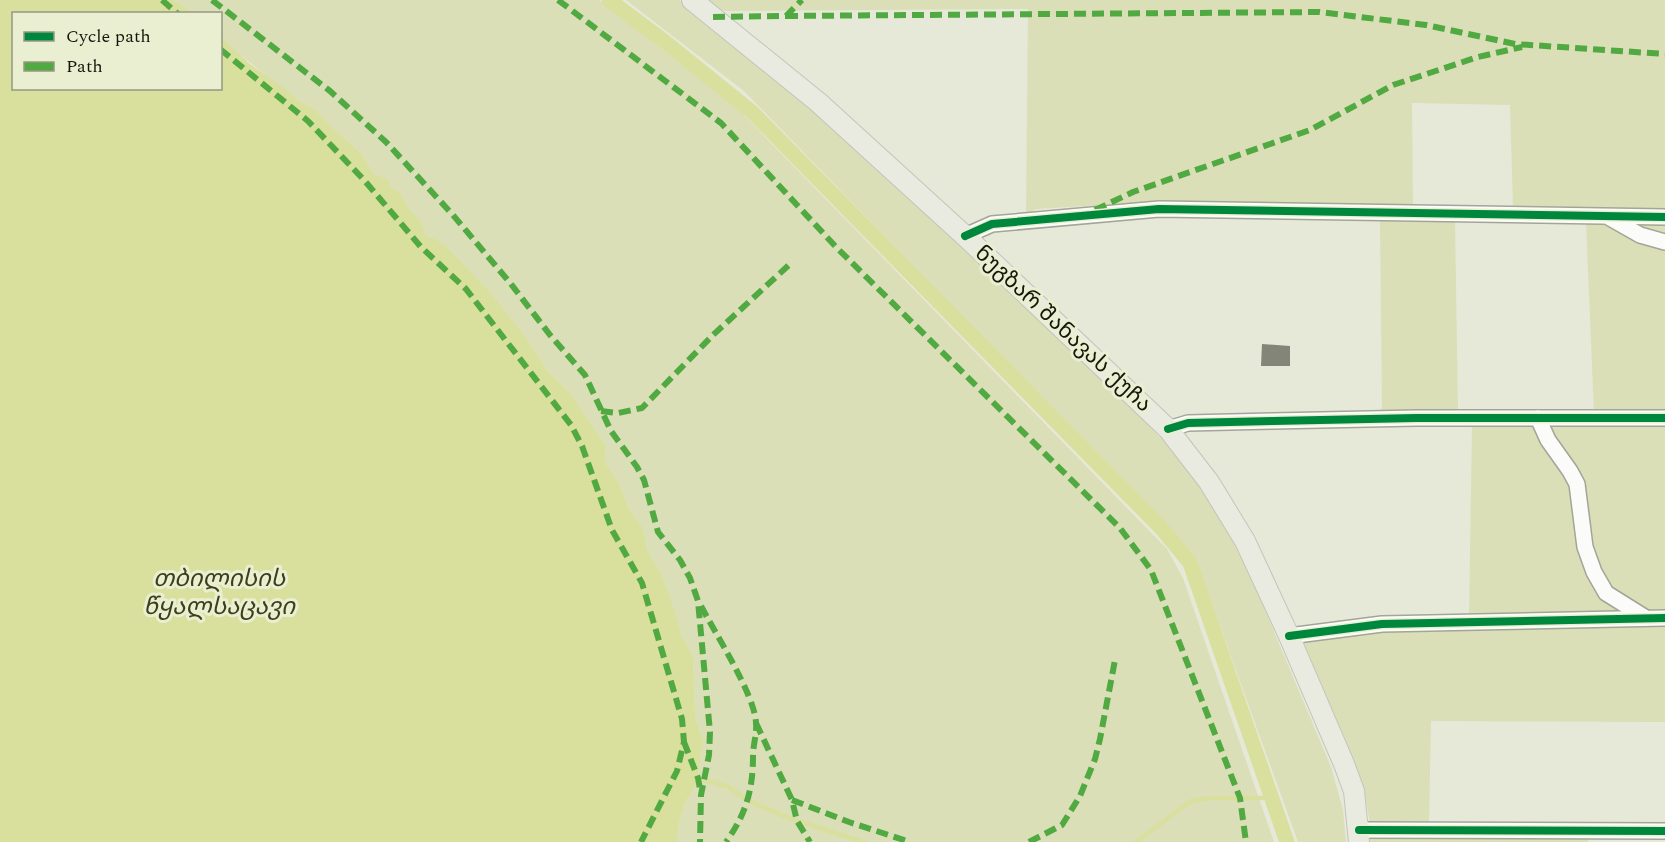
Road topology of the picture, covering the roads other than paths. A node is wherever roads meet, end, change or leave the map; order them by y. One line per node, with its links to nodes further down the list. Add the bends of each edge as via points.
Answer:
1 (692, 0): 4 (main road, ნუგზარ შანავას ქუჩა, via 818,102)
2 (1608, 216): 3 (street); 4 (street, via 1159,209 992,224); 5 (street, via 1640,235)
3 (1665, 217)
4 (964, 236): 8 (main road, ნუგზარ შანავას ქუჩა)
5 (1665, 242)
6 (1538, 418): 7 (street); 8 (street, via 1188,423); 9 (street, via 1576,484 1585,547 1594,572 1606,593)
7 (1665, 418)
8 (1168, 429): 11 (main road, ნუგზარ შანავას ქუჩა, via 1209,483 1245,541)
9 (1646, 618): 10 (street); 11 (street, via 1382,624)
10 (1665, 618)
11 (1289, 636): 13 (main road, ნუგზარ შანავას ქუჩა, via 1354,791)
12 (1665, 831): 13 (street)
13 (1359, 836)

